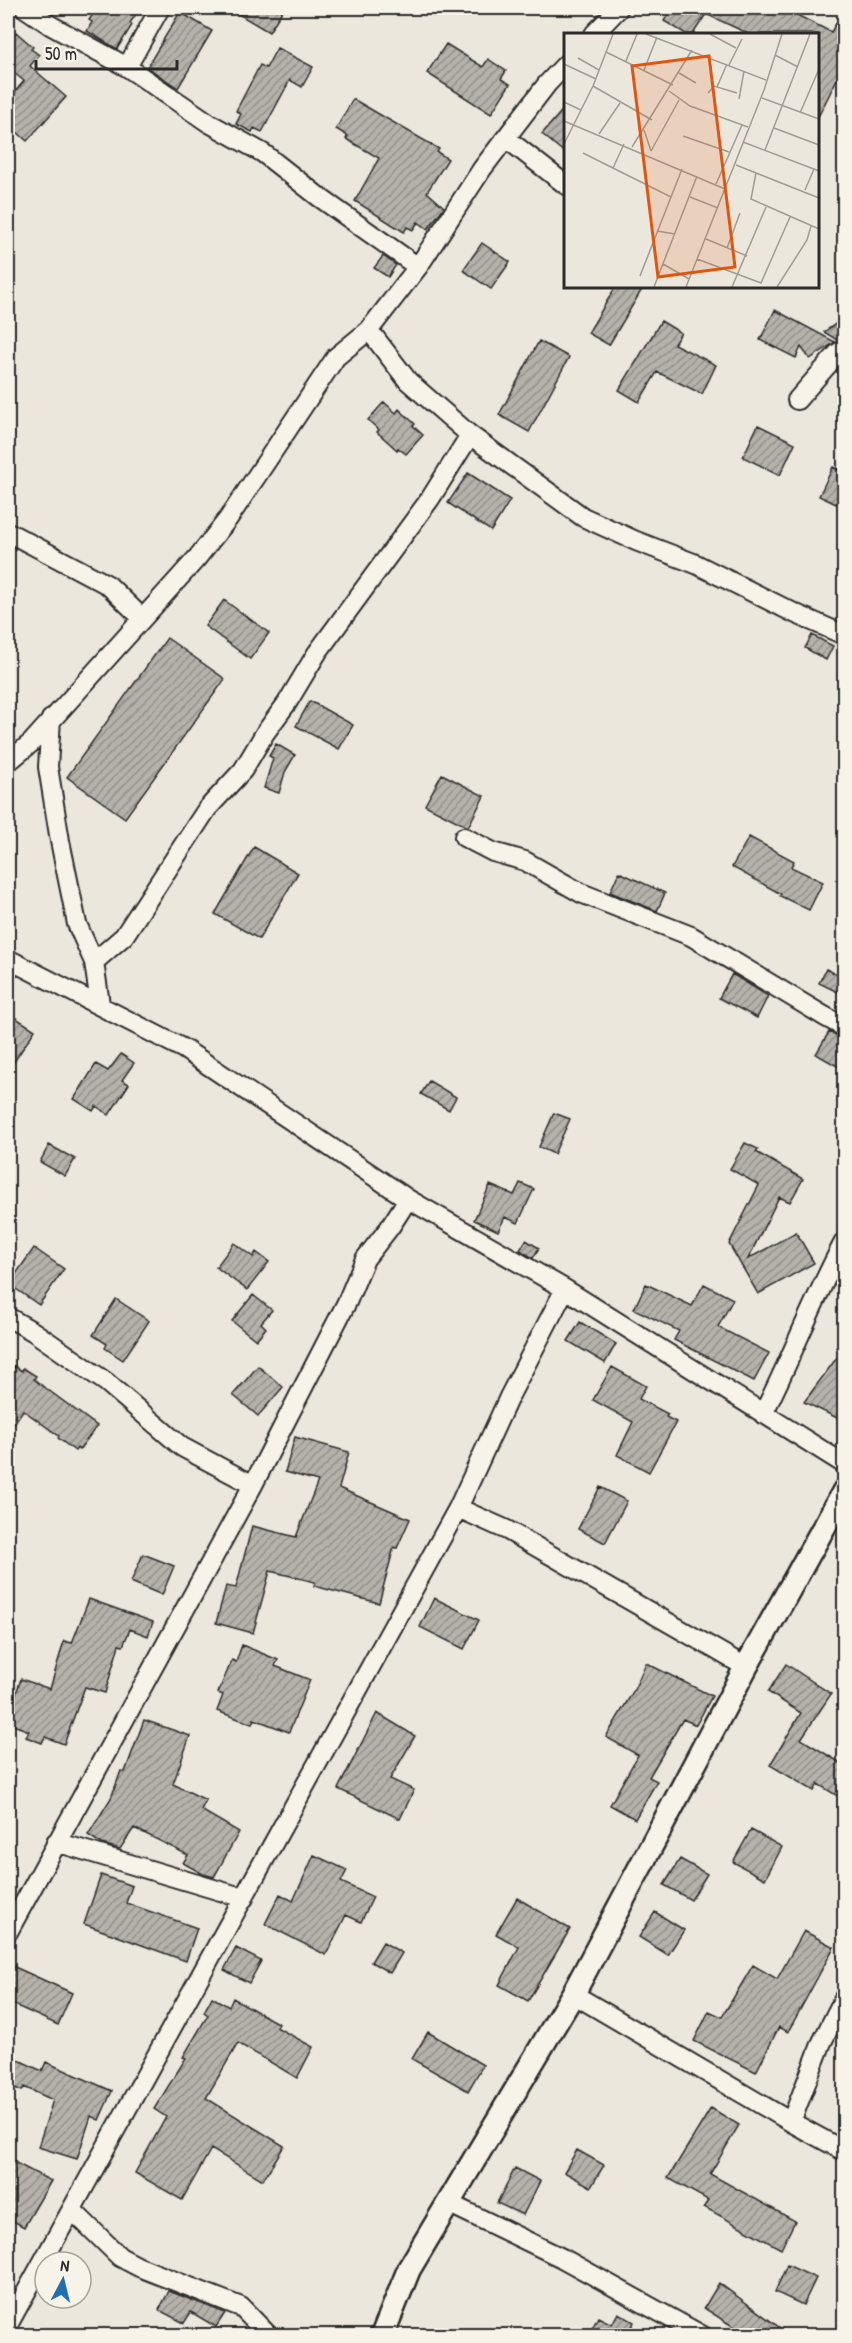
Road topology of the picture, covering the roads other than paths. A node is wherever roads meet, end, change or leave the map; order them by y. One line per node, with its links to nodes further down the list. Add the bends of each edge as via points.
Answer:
1 (26, 8): 6 (street)
2 (160, 8): 6 (street)
3 (619, 8): 4 (street)
4 (595, 33)
5 (564, 66): 7 (street)
6 (127, 67): 9 (street, via 209,123 263,153)
7 (507, 139): 8 (street); 9 (street, via 482,169)
8 (564, 183)
9 (418, 267): 10 (street)
10 (369, 330): 13 (street, via 408,381); 15 (street, via 336,357 228,519)
11 (844, 349): 12 (street)
12 (797, 400)
13 (470, 435): 16 (street, via 583,517 696,564); 21 (street, via 430,499 317,653 243,770 207,809 124,936)
14 (8, 532): 15 (street, via 108,585)
15 (142, 618): 17 (street)
16 (844, 635)
17 (51, 719): 18 (street); 21 (street, via 48,767 60,842 77,924)
18 (8, 762)
19 (464, 837): 23 (street, via 493,852 525,861 581,893 691,936)
20 (8, 959): 22 (street)
21 (94, 962): 22 (street)
22 (100, 1004): 24 (street, via 184,1049)
23 (844, 1027)
24 (408, 1199): 26 (street); 30 (street, via 365,1259)
25 (844, 1242): 28 (street)
26 (565, 1289): 28 (street); 32 (street)
27 (8, 1317): 30 (street, via 106,1382 182,1447)
28 (763, 1413): 29 (street)
29 (844, 1464)
30 (253, 1485): 34 (street)
31 (844, 1491): 33 (street)
32 (458, 1508): 33 (street, via 507,1530); 35 (street)
33 (746, 1667): 37 (street)
34 (56, 1842): 35 (street); 36 (street)
35 (244, 1898): 42 (street)
36 (8, 1932)
37 (573, 1994): 39 (street); 41 (street)
38 (844, 1998): 39 (street)
39 (791, 2122): 40 (street)
40 (844, 2151)
41 (448, 2203): 45 (street, via 409,2269); 46 (street, via 562,2258)
42 (72, 2210): 43 (street); 44 (street, via 120,2257 241,2307)
43 (8, 2325)
44 (269, 2336)
45 (382, 2336)
46 (703, 2336)

